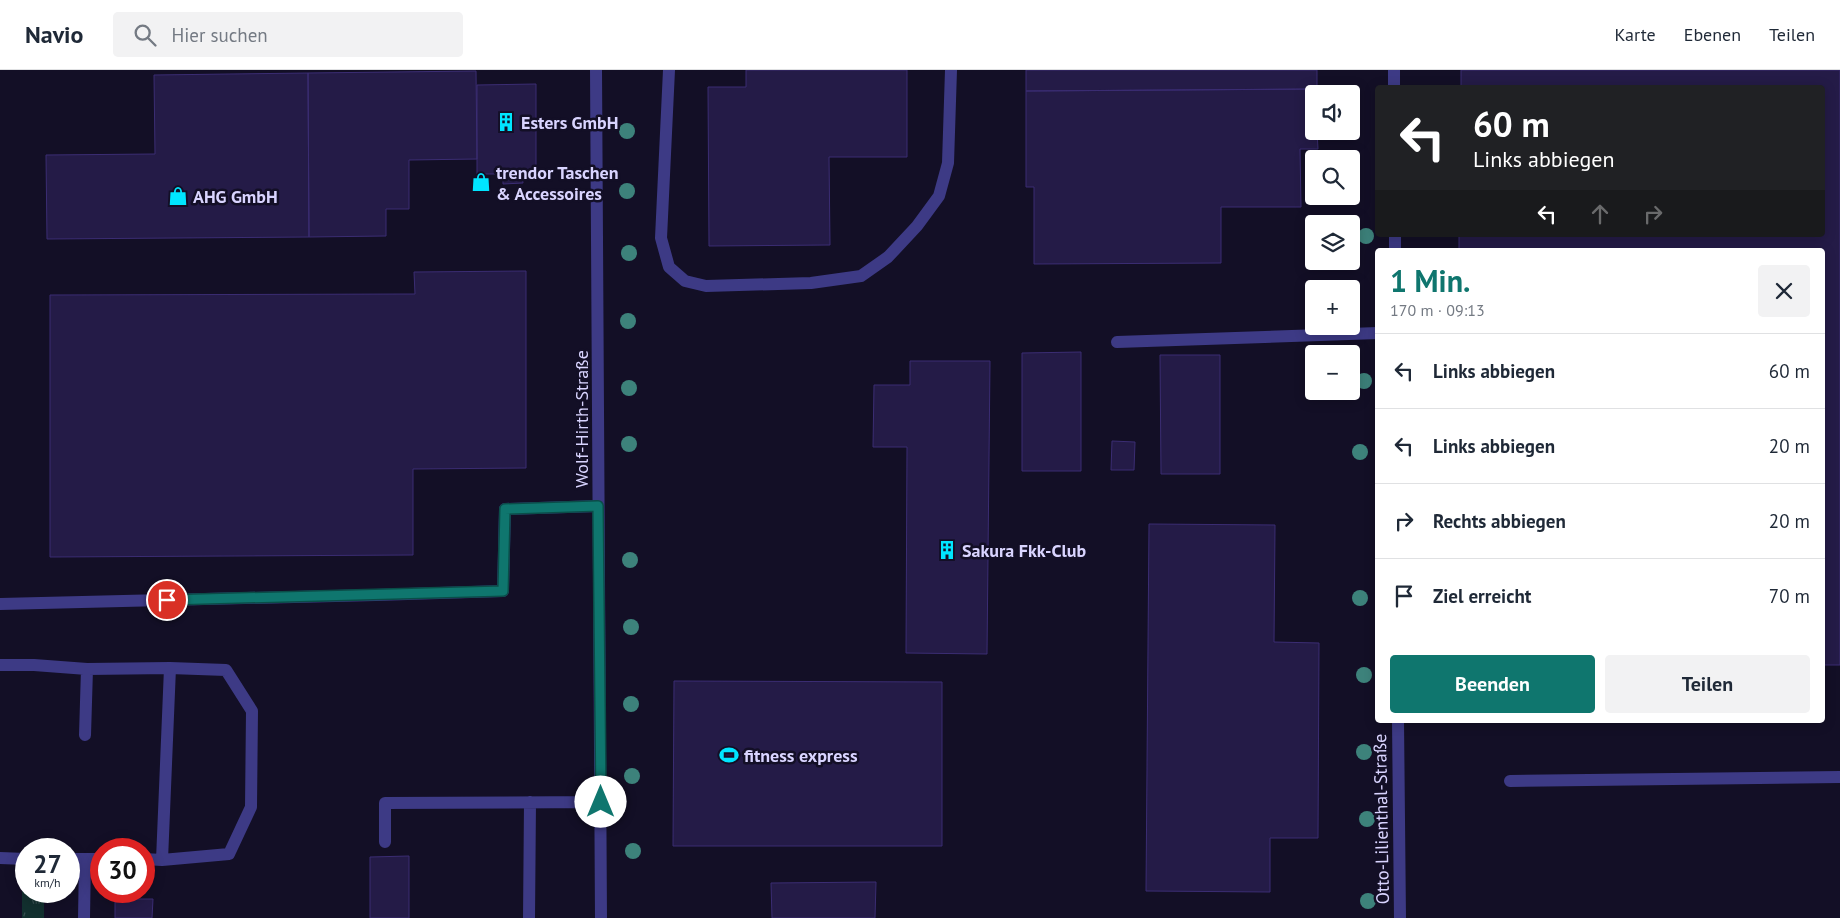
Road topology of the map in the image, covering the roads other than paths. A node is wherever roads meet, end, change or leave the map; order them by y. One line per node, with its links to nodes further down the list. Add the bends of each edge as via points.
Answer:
1 (596, 70): 8 (street, Wolf-Hirth-Straße)
2 (669, 70): 3 (street, via 660,238 669,267 685,281 706,286 811,283 861,276 888,257 918,226 939,196 948,163)
3 (951, 70)
4 (1394, 70): 5 (street)
5 (1394, 85)
6 (1375, 333): 7 (street)
7 (1117, 342)
8 (598, 506): 9 (street, via 505,509 503,591); 18 (street, Wolf-Hirth-Straße)
9 (0, 604)
10 (0, 665): 12 (street)
11 (170, 668): 12 (street); 26 (street); 26 (street, via 226,670 252,711 251,807 230,854)
12 (87, 669): 14 (street)
13 (1398, 723): 30 (street, Otto-Lilienthal-Straße)
14 (85, 735)
15 (1840, 777): 16 (street)
16 (1510, 781)
17 (530, 802): 18 (street); 19 (street, via 385,803); 28 (street)
18 (601, 802): 29 (street, Wolf-Hirth-Straße)
19 (385, 842)
20 (0, 858): 21 (street)
21 (15, 859)
22 (80, 859): 23 (street)
23 (85, 859): 24 (street); 27 (street)
24 (90, 859)
25 (155, 860): 26 (street)
26 (162, 860)
27 (84, 918)
28 (529, 918)
29 (601, 918)
30 (1400, 918)

